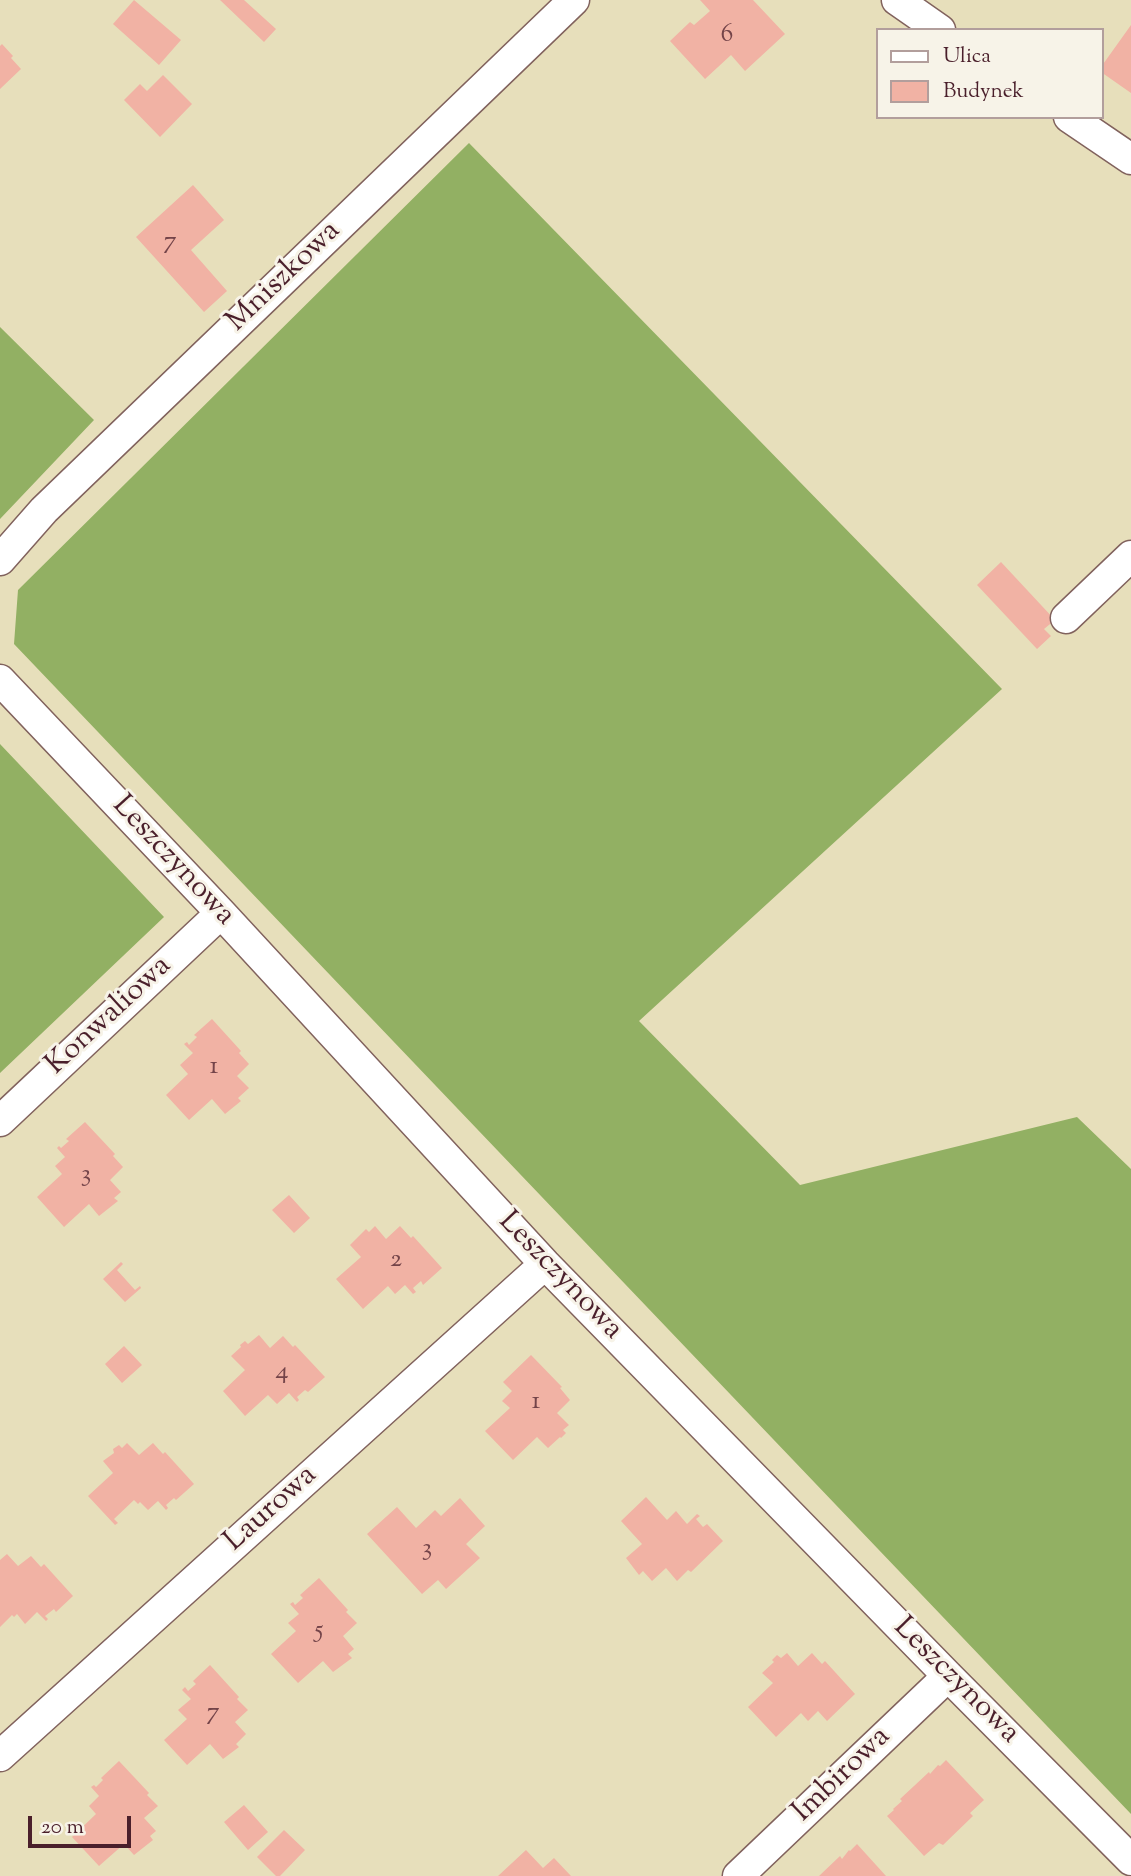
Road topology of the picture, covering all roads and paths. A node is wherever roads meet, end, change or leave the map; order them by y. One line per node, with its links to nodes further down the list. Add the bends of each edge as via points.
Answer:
1 (574, 0): 7 (street, Mniszkowa, via 44,510)
2 (897, 0): 3 (street)
3 (937, 28)
4 (1072, 119): 5 (street)
5 (1131, 159)
6 (1131, 556): 8 (street)
7 (0, 560)
8 (1066, 618)
9 (0, 680): 10 (street, Leszczynowa)
10 (221, 913): 11 (street, Konwaliowa); 12 (street, Leszczynowa)
11 (0, 1121)
12 (545, 1264): 13 (street, Leszczynowa); 14 (street, Laurowa)
13 (948, 1676): 15 (street, Leszczynowa); 16 (street, Imbirowa)
14 (0, 1756)
15 (1131, 1860)
16 (738, 1876)

